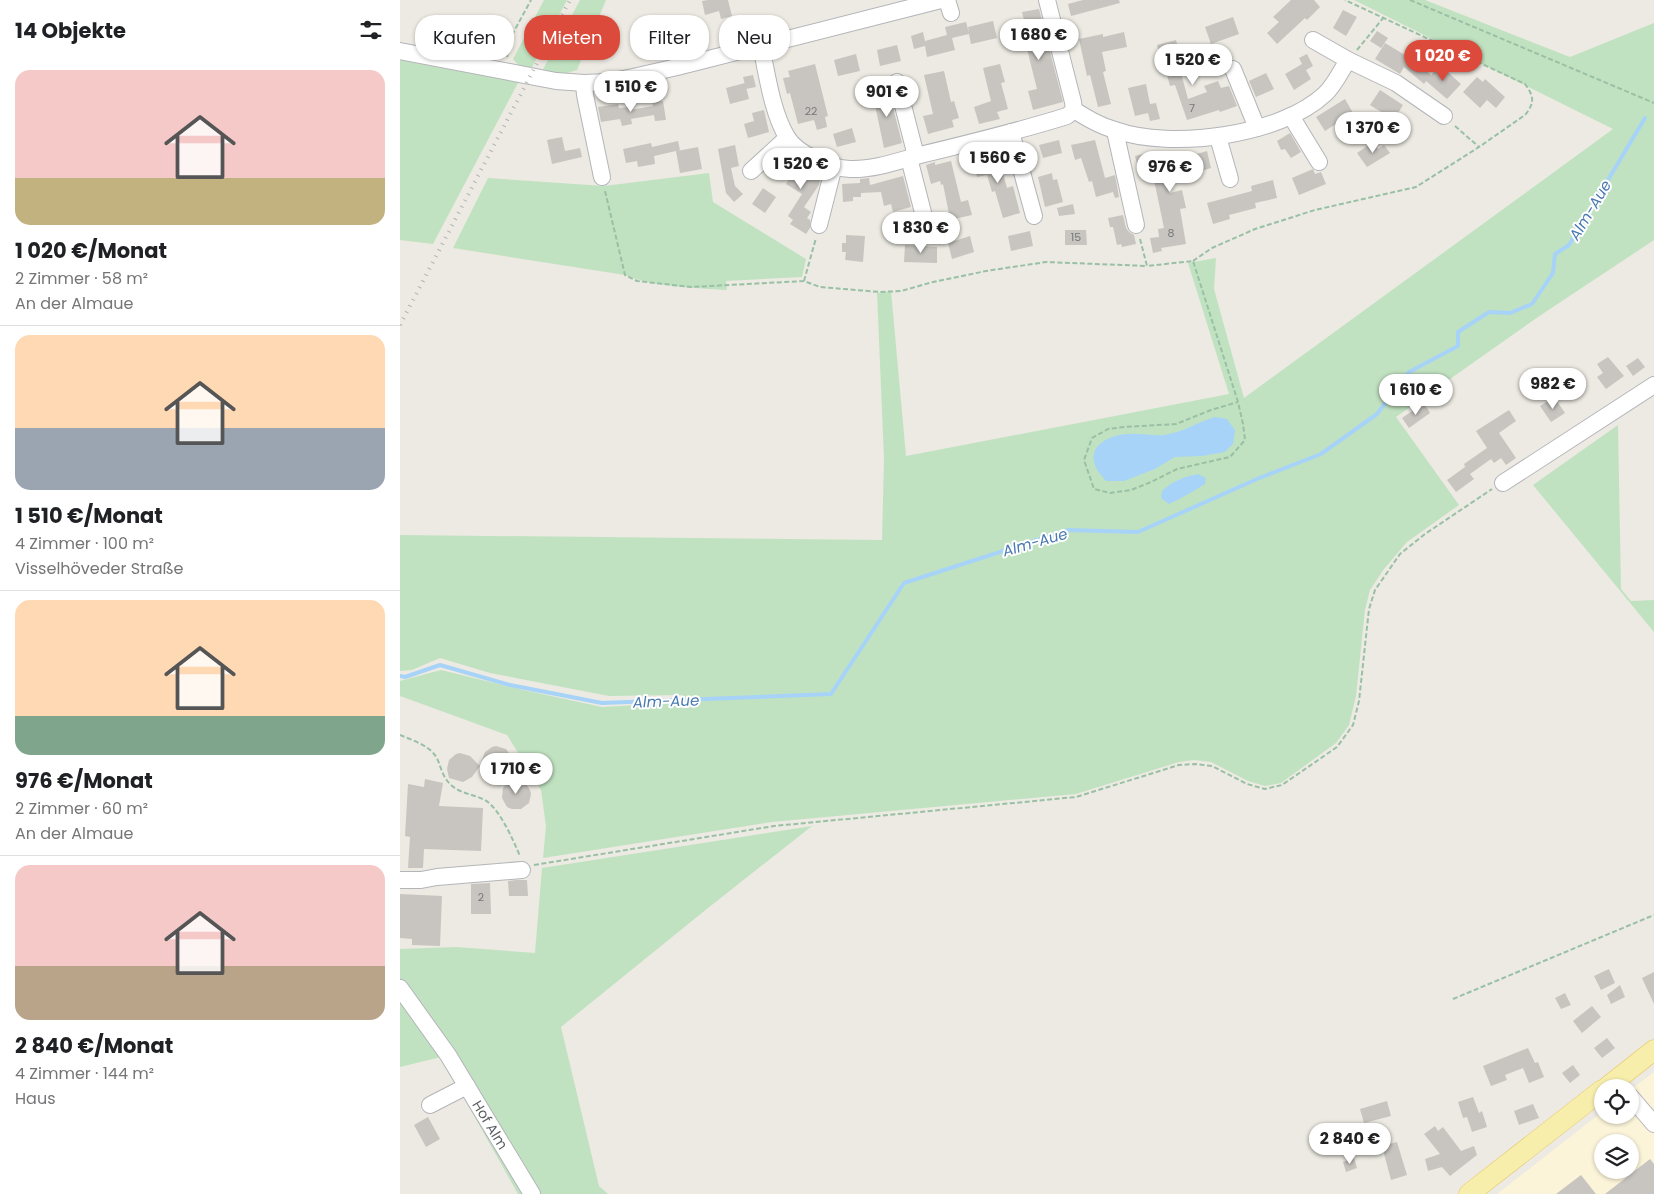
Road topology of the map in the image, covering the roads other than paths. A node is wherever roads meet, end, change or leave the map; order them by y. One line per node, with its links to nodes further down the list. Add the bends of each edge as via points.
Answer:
1 (1047, 0): 12 (street)
2 (946, 4): 3 (street, via 902,18)
3 (790, 40)
4 (1312, 40): 8 (street)
5 (400, 51): 11 (street, via 556,81)
6 (719, 56): 11 (street, via 633,77)
7 (764, 60): 19 (street, via 776,110)
8 (1348, 60): 13 (street, via 1326,94); 14 (street, via 1396,83)
9 (1234, 69): 15 (street)
10 (897, 82): 20 (street)
11 (584, 83): 24 (street)
12 (1074, 110): 16 (street); 17 (street, via 1067,116)
13 (1291, 116): 15 (street); 21 (street)
14 (1444, 116)
15 (1257, 128): 18 (street)
16 (1115, 131): 18 (street, via 1170,140); 28 (street)
17 (1011, 132): 20 (street); 26 (street)
18 (1218, 137): 25 (street)
19 (787, 138): 22 (street, via 812,158); 23 (street)
20 (913, 157): 22 (street, via 850,169); 29 (street)
21 (1319, 162)
22 (834, 166): 27 (street)
23 (751, 171)
24 (602, 176)
25 (1230, 179)
26 (1034, 216)
27 (819, 225)
28 (1136, 225)
29 (928, 232)
30 (1654, 385): 31 (street)
31 (1503, 483)
32 (526, 868): 33 (street)
33 (400, 880)
34 (400, 988): 37 (street, Hof Alm)
35 (1654, 1050): 36 (main road)
36 (1620, 1079)
37 (467, 1086): 39 (street); 42 (street, Hof Alm)
38 (1594, 1100): 43 (main road)
39 (430, 1105)
40 (1639, 1106): 41 (street)
41 (1654, 1124)
42 (532, 1194)
43 (1469, 1194)

